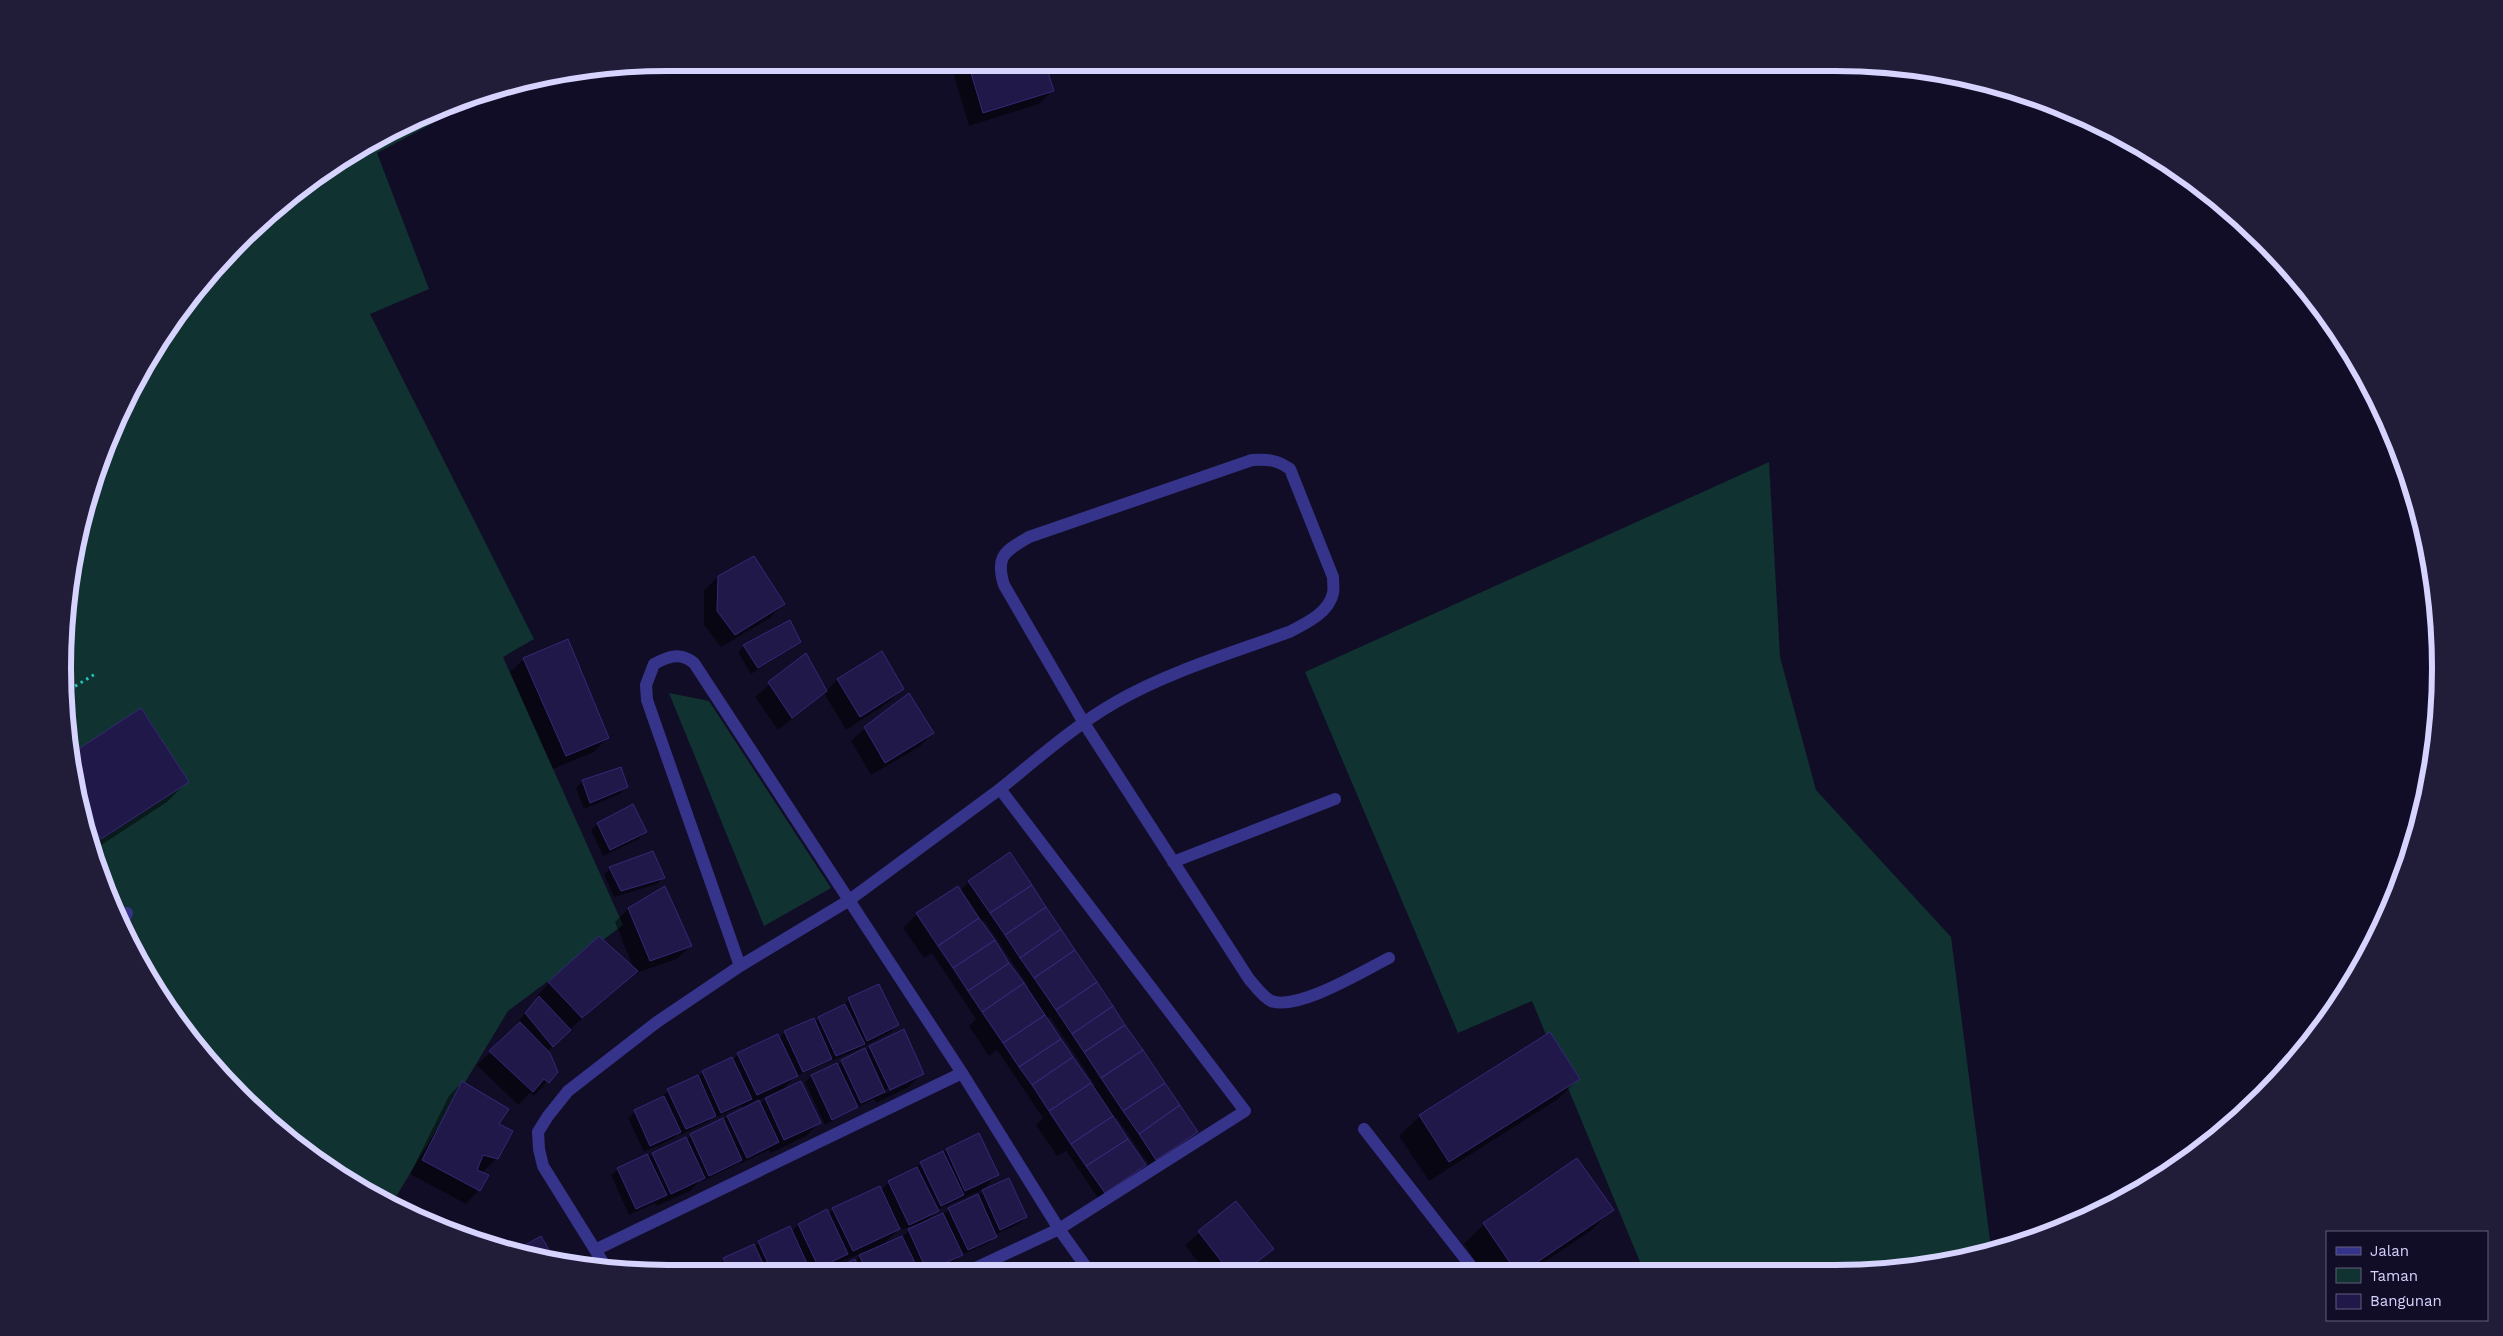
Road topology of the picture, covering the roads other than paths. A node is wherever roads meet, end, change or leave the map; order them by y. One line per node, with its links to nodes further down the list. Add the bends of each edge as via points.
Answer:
1 (1084, 724): 1 (street, via 1147,686 1290,632 1311,621 1324,609 1333,594 1333,577 1290,469 1270,459 1252,460 1028,537 1003,556 999,570 1004,585); 2 (street); 4 (street)
2 (1000, 789): 5 (street); 10 (street, via 1245,1111)
3 (1335, 799): 4 (street)
4 (1173, 862): 6 (street, via 1249,979 1270,1000 1284,1004 1300,1001)
5 (848, 901): 7 (street); 7 (street, via 694,663 685,656 674,655 654,664 646,684 647,700); 8 (street)
6 (1389, 958)
7 (740, 966): 11 (street, via 657,1022 568,1091 538,1132 543,1166)
8 (962, 1073): 10 (street); 11 (street)
9 (1364, 1129): 15 (street)
10 (1059, 1229): 13 (street); 14 (street)
11 (595, 1250): 12 (street)
12 (602, 1261)
13 (982, 1265)
14 (1085, 1265)
15 (1470, 1265)

